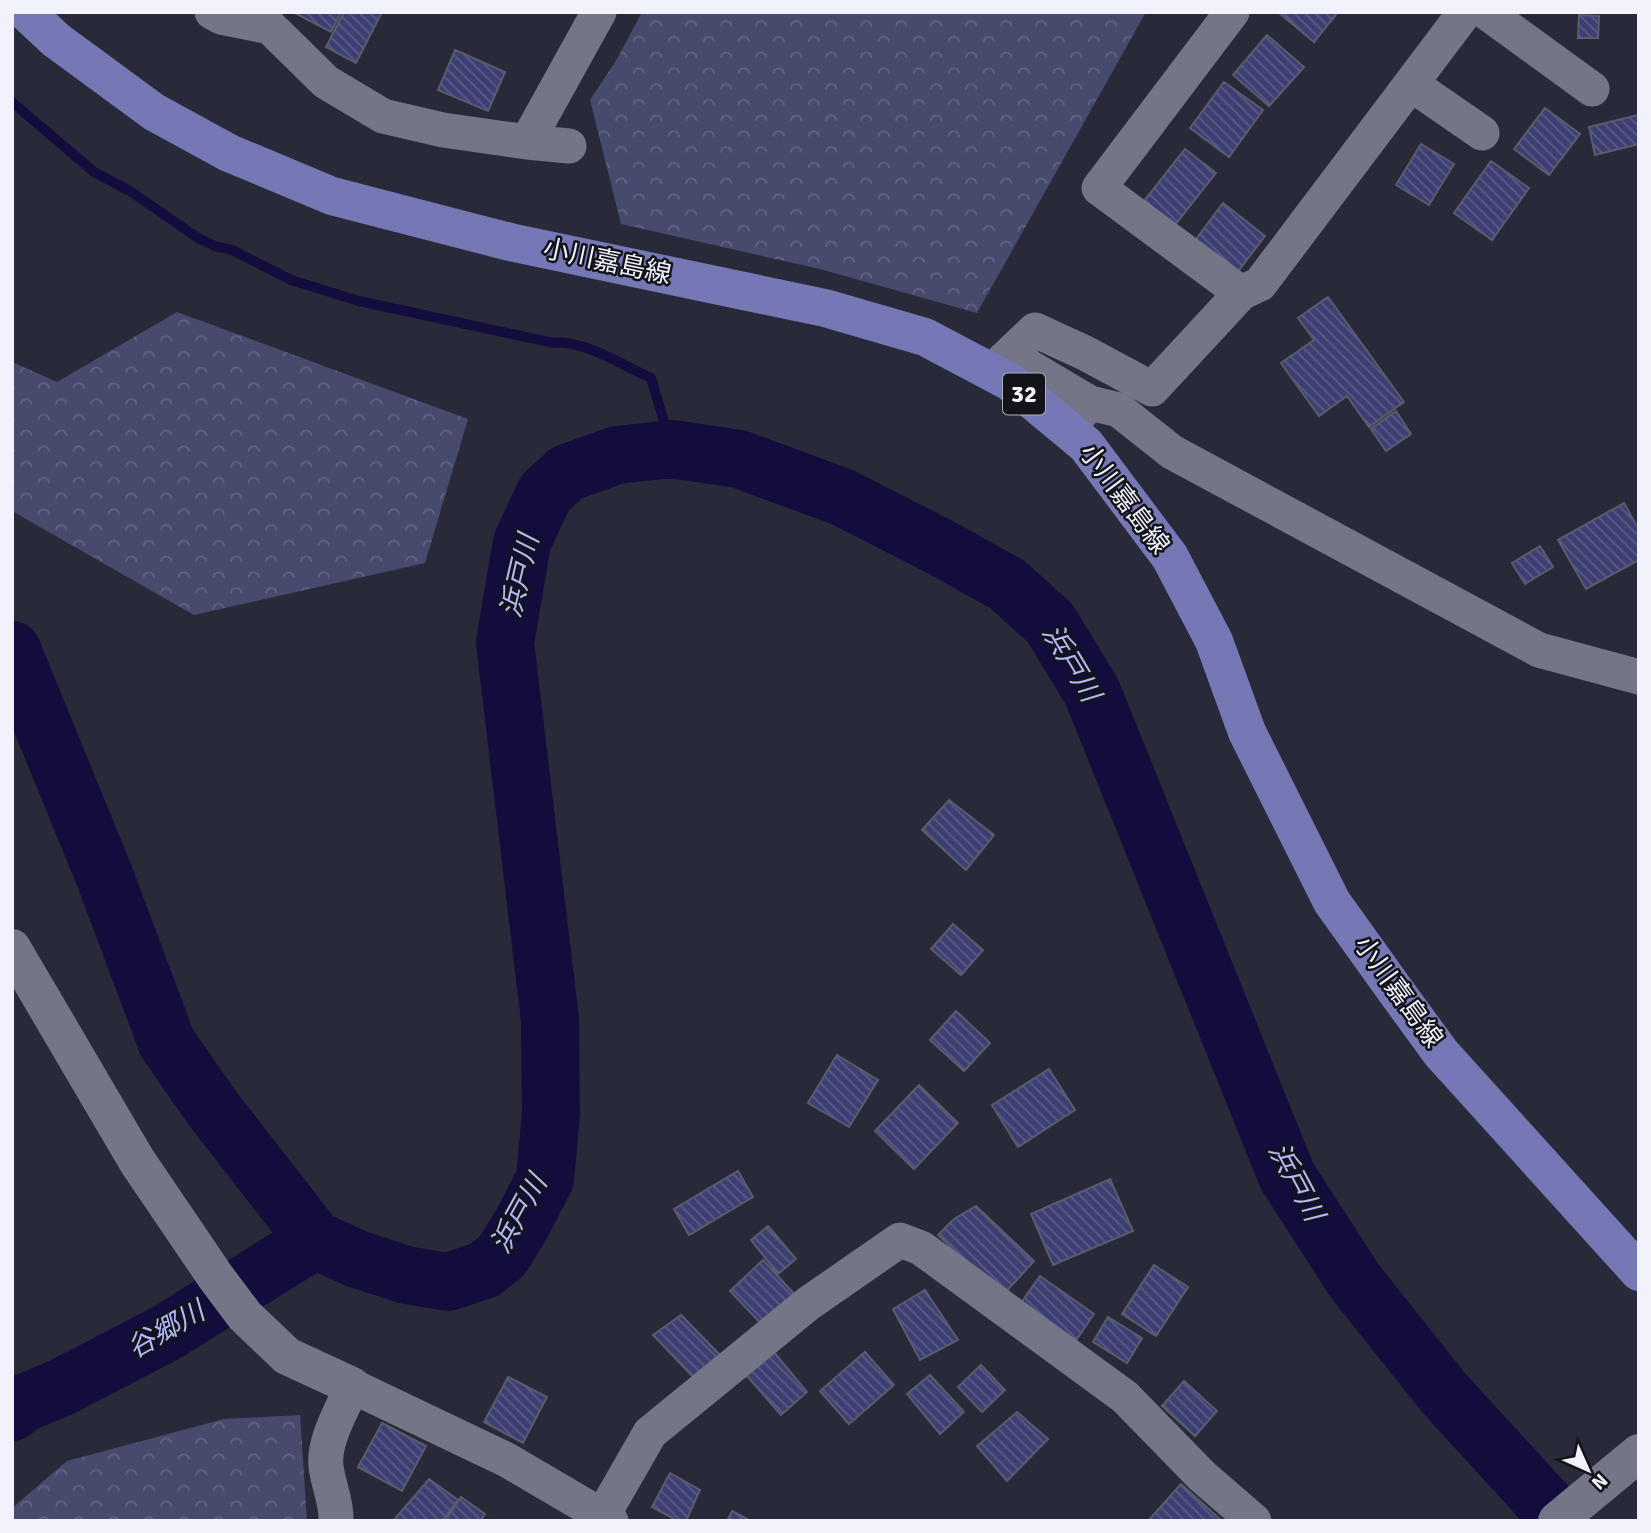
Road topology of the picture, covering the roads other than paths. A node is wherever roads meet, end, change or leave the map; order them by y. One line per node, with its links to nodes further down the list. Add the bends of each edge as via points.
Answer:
1 (26, 12): 13 (main road, 小川嘉島線 / 32, via 56,40 154,112 229,153 332,197 510,242 825,308)
2 (212, 12): 10 (street, via 270,27 326,82 383,116)
3 (599, 12): 10 (street)
4 (1232, 12): 12 (street, via 1099,188)
5 (1465, 12): 7 (street)
6 (1486, 12): 8 (street)
7 (1411, 84): 9 (street); 12 (street, via 1260,284)
8 (1592, 89)
9 (1482, 133)
10 (527, 142): 11 (street)
11 (569, 146)
12 (1241, 293): 13 (street, via 1152,389 1035,330)
13 (1000, 364): 14 (main road, 小川嘉島線 / 32, via 1010,382)
14 (1079, 416): 15 (street, via 1119,410 1172,452 1539,650); 17 (main road, 小川嘉島線 / 32, via 1086,445 1170,557 1214,641 1247,732 1332,902 1441,1053)
15 (1639, 677)
16 (12, 948): 18 (street, via 137,1161 245,1316 286,1356)
17 (1639, 1272)
18 (352, 1386): 20 (street, via 507,1460); 21 (street, via 330,1439 326,1463)
19 (1639, 1453): 23 (street)
20 (607, 1518): 22 (street, via 650,1433 809,1303 900,1240 921,1248 1125,1397 1202,1476)
21 (337, 1521)
22 (1254, 1521)
23 (1557, 1521)

